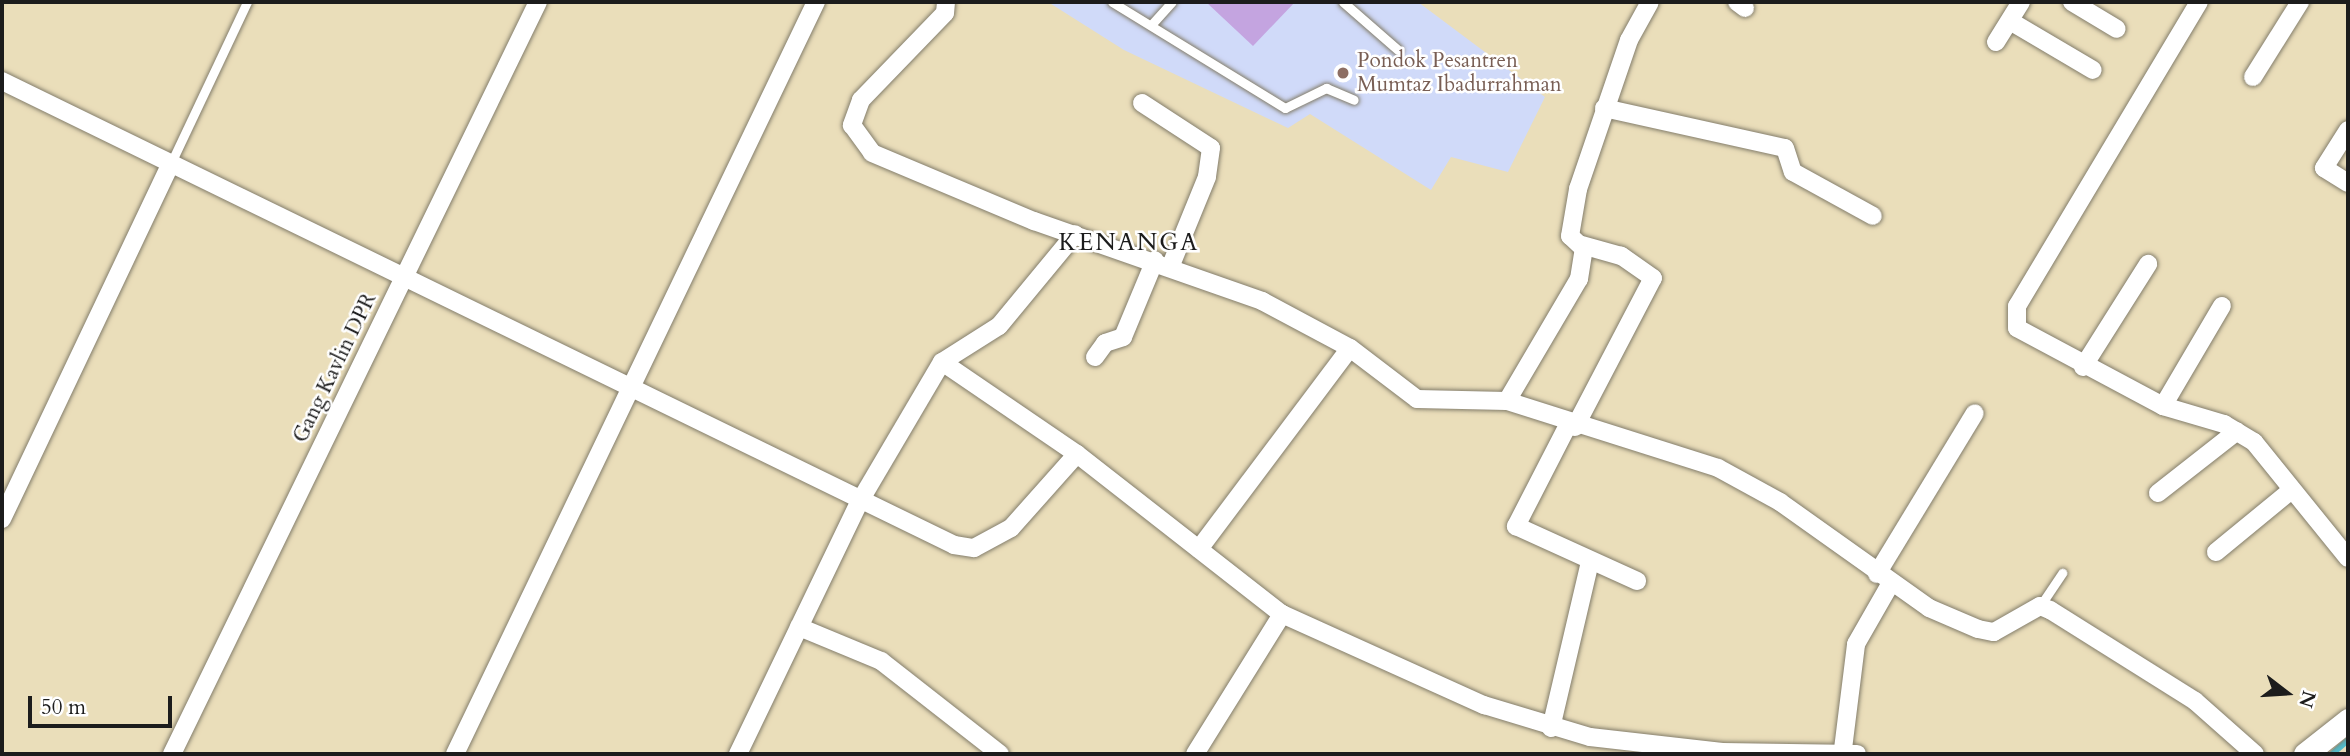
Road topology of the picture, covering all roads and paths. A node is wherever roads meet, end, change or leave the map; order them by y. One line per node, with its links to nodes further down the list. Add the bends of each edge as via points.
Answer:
1 (247, 2): 25 (lane)
2 (538, 2): 32 (street, Gang Kavlin DPR)
3 (816, 2): 38 (street)
4 (946, 2): 28 (street, via 945,13 861,100 852,125 857,140 912,172)
5 (1112, 2): 14 (lane)
6 (1172, 2): 14 (lane)
7 (1343, 2): 17 (lane)
8 (1650, 2): 23 (street)
9 (2021, 2): 13 (street)
10 (2072, 2): 15 (street)
11 (2199, 2): 37 (street, via 2017,306 2017,328)
12 (2300, 2): 19 (street)
13 (2010, 21): 16 (street); 18 (street)
14 (1150, 25): 21 (lane, via 1284,108 1326,88)
15 (2117, 29)
16 (1996, 42)
17 (1398, 50)
18 (2093, 70)
19 (2253, 77)
20 (2, 81): 25 (street)
21 (1354, 100)
22 (1142, 103): 30 (street, via 1211,148 1207,177)
23 (1604, 108): 27 (street, via 1785,148 1793,172); 29 (street, via 1570,236)
24 (2348, 130): 26 (street, via 2325,168)
25 (170, 165): 32 (street); 48 (street)
26 (2348, 183)
27 (1873, 216)
28 (1075, 234): 30 (street); 36 (street, via 999,326)
29 (1583, 245): 39 (street, via 1579,279); 42 (street, via 1621,256 1653,278)
30 (1163, 262): 34 (street, via 1262,300); 35 (street, via 1123,337 1105,343)
31 (2148, 264): 37 (street)
32 (404, 280): 38 (street); 62 (street, Gang Kavlin DPR)
33 (2222, 306): 40 (street)
34 (1350, 348): 39 (street, via 1417,399); 49 (street)
35 (1095, 357)
36 (942, 362): 44 (street); 47 (street)
37 (2083, 367): 40 (street)
38 (631, 390): 47 (street); 63 (street)
39 (1507, 401): 42 (street)
40 (2163, 406): 43 (street)
41 (1975, 413): 54 (street)
42 (1572, 426): 52 (street, via 1516,526); 54 (street, via 1718,468 1780,502)
43 (2237, 431): 45 (street, via 2254,442); 46 (street)
44 (1077, 454): 47 (street, via 1011,528 974,548 930,536); 49 (street)
45 (2289, 492): 50 (street); 51 (street)
46 (2158, 493)
47 (860, 501): 58 (street)
48 (2, 519)
49 (1199, 549): 57 (street)
50 (2216, 552)
51 (2348, 558)
52 (1590, 562): 55 (street); 60 (street)
53 (2062, 573): 56 (lane)
54 (1884, 579): 56 (street, via 1929,608 1994,632); 61 (street, via 1856,644)
55 (1637, 580)
56 (2040, 606): 67 (street, via 2195,701)
57 (1282, 614): 60 (street, via 1484,705); 66 (street)
58 (799, 627): 64 (street); 65 (street, via 881,661)
59 (2348, 720): 68 (street)
60 (1551, 728): 61 (street, via 1722,752)
61 (1850, 752)
62 (172, 754)
63 (455, 754)
64 (738, 754)
65 (999, 754)
66 (1195, 754)
67 (2255, 754)
68 (2305, 754)

